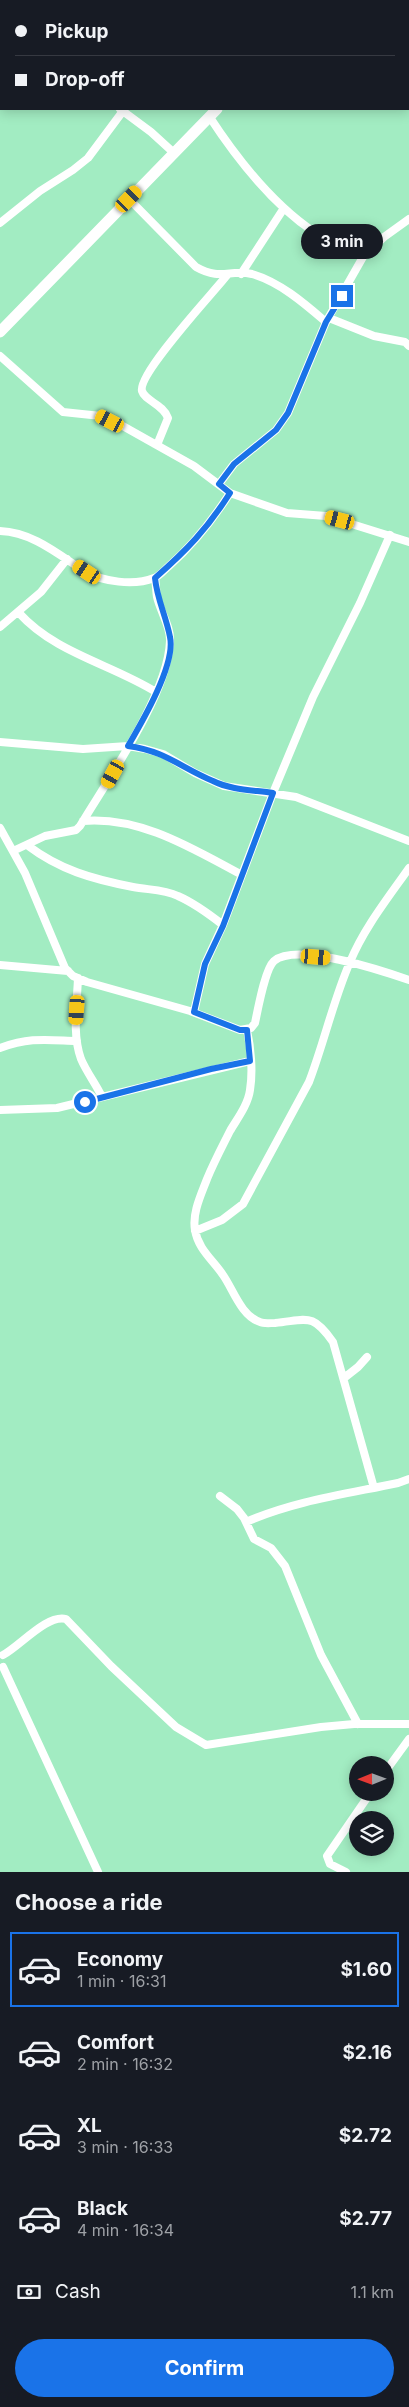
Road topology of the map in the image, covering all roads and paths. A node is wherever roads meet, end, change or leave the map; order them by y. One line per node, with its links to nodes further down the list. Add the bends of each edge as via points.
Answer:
1 (121, 110): 3 (street); 7 (street, via 88,158)
2 (213, 113): 3 (main road); 5 (street, via 267,192)
3 (174, 153): 4 (main road)
4 (129, 199): 9 (street, via 196,267 209,274); 12 (main road)
5 (284, 208): 8 (street, via 315,233); 10 (street)
6 (409, 219): 8 (street)
7 (0, 223)
8 (366, 254): 11 (street)
9 (228, 274): 10 (street); 15 (street, via 158,356 143,382 144,396 161,406 168,418)
10 (241, 274): 11 (street, via 251,274 291,294)
11 (328, 320): 13 (street, via 374,336 405,342); 16 (street, via 288,413 276,430 234,464)
12 (0, 332)
13 (409, 346)
14 (0, 356): 15 (street, via 62,412 101,416)
15 (157, 445): 16 (street)
16 (219, 484): 17 (street)
17 (230, 493): 19 (street, via 287,513 326,516); 22 (street, via 211,523 190,547)
18 (0, 531): 21 (street, via 28,535)
19 (390, 535): 20 (street); 28 (street, via 313,698)
20 (409, 542)
21 (67, 559): 22 (street, via 106,580 129,582); 23 (street, via 42,592)
22 (155, 578): 25 (street, via 157,597 170,639 168,660)
23 (19, 613): 24 (street); 25 (street, via 31,626 65,648)
24 (0, 627)
25 (156, 692): 27 (street)
26 (0, 742): 27 (street, via 83,749)
27 (128, 746): 28 (street, via 163,754 224,786); 29 (street)
28 (273, 793): 31 (street, via 296,797); 35 (street)
29 (83, 821): 32 (street, via 76,830 53,834); 35 (street, via 111,821 145,828)
30 (0, 828): 33 (street)
31 (409, 841)
32 (27, 845): 33 (street); 36 (street, via 64,869 178,896)
33 (13, 852): 39 (street)
34 (409, 868): 37 (street, via 361,938)
35 (242, 875): 36 (street)
36 (223, 926): 42 (street, via 205,964)
37 (350, 962): 41 (street); 43 (street, via 286,956 273,962 255,1023); 49 (street, via 309,1082 243,1204 222,1220)
38 (0, 965): 39 (street)
39 (68, 971): 40 (street)
40 (78, 978): 42 (street); 44 (street)
41 (409, 980)
42 (194, 1012): 43 (street)
43 (247, 1030): 46 (street)
44 (77, 1040): 45 (street, via 25,1040); 47 (street, via 82,1060)
45 (0, 1048)
46 (250, 1061): 47 (street); 49 (street, via 250,1091 200,1197 194,1220)
47 (102, 1097): 48 (street, via 57,1108)
48 (0, 1110)
49 (195, 1231): 51 (street, via 207,1255 249,1316 268,1323 305,1319 317,1322 333,1342)
50 (367, 1357): 51 (street)
51 (344, 1378): 53 (street)
52 (409, 1479): 53 (street)
53 (374, 1488): 55 (street, via 309,1500)
54 (220, 1496): 55 (street, via 237,1509)
55 (246, 1522): 58 (street, via 254,1539 271,1548 284,1566 321,1655)
56 (1, 1653): 57 (street); 58 (street, via 16,1648 53,1619 66,1619 176,1727 206,1745)
57 (1, 1668): 63 (street)
58 (358, 1724): 59 (street)
59 (409, 1724)
60 (409, 1739): 61 (street)
61 (394, 1760)
62 (365, 1801): 64 (street, via 327,1856 330,1864)
63 (98, 1872)
64 (346, 1872)

